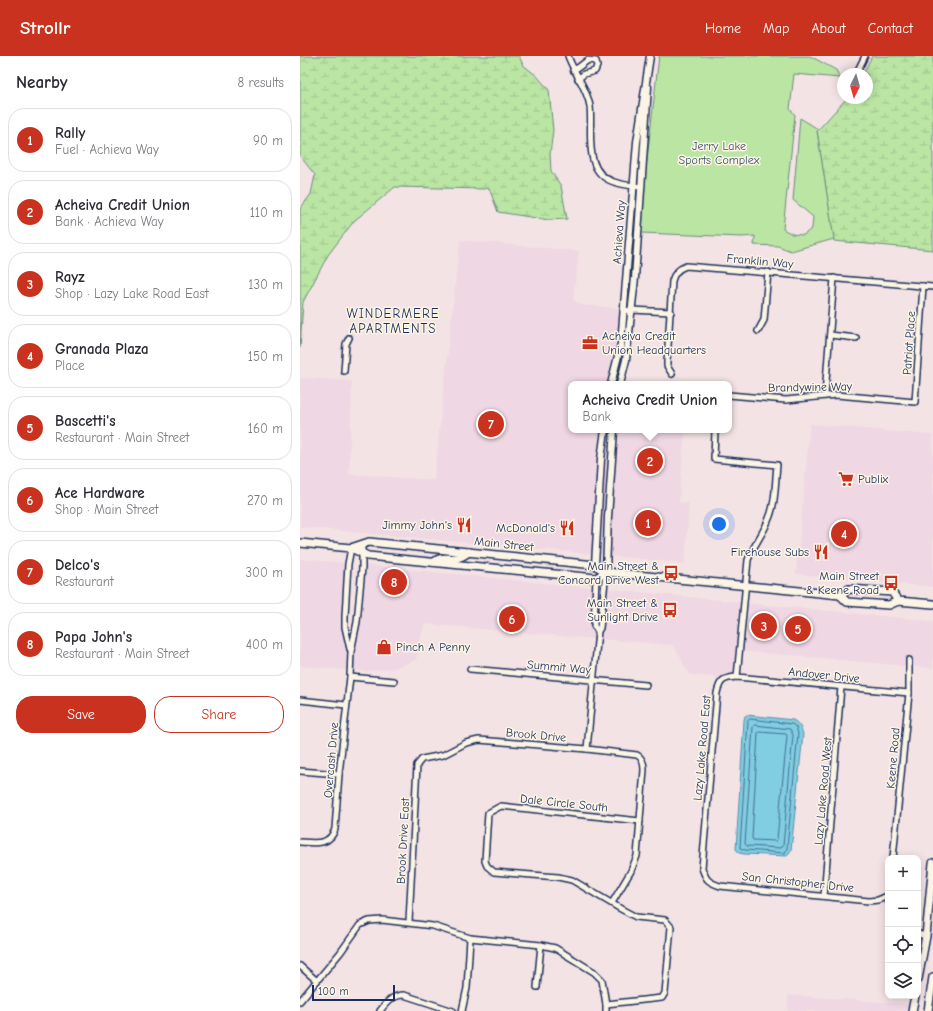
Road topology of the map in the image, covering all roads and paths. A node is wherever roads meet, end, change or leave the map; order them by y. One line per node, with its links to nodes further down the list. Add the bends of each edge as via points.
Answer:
1 (568, 56): 5 (street)
2 (650, 56): 7 (street, Achieva Way)
3 (865, 56): 4 (street)
4 (859, 68)
5 (573, 70): 6 (street); 6 (street, via 588,60 596,61 595,71)
6 (578, 79): 8 (street, via 586,92 590,107 591,152 598,172 613,182)
7 (647, 80): 8 (street, Achieva Way, via 643,95); 9 (street, Achieva Way)
8 (633, 186): 9 (street); 15 (street, Achieva Way)
9 (641, 187): 14 (street, Achieva Way)
10 (768, 272): 11 (street, Franklin Way); 16 (street, Franklin Way, via 686,266 678,270 674,277); 17 (street, via 764,320)
11 (834, 278): 12 (street, Franklin Way); 18 (street)
12 (923, 286): 13 (street, Franklin Way); 27 (street, Patriot Place)
13 (933, 287)
14 (632, 310): 15 (street); 16 (street); 24 (street, Achieva Way)
15 (623, 311): 23 (street, Achieva Way, via 621,344)
16 (670, 312): 22 (street, Franklin Way, via 667,366)
17 (758, 331)
18 (830, 335): 20 (street); 26 (street)
19 (349, 338): 21 (street, via 346,344)
20 (856, 338)
21 (344, 371)
22 (672, 374)
23 (612, 381)
24 (621, 381)
25 (732, 395): 26 (street, Brandywine Way, via 786,400)
26 (825, 395): 27 (street, Brandywine Way)
27 (915, 402)
28 (605, 433): 37 (street)
29 (614, 433): 38 (street)
30 (715, 433): 40 (street, via 714,459 777,464 773,506 769,520 748,560)
31 (300, 543): 33 (main road, Main Street)
32 (362, 544): 33 (main road, Main Street); 34 (main road, Main Street, via 369,542); 35 (street, Overcash Drive)
33 (351, 548): 35 (main road, Main Street); 45 (street, Overcash Drive, via 345,616)
34 (470, 552): 36 (main road, via 456,558 439,558); 37 (main road, Main Street)
35 (362, 553): 36 (main road, Main Street, via 368,556); 45 (street, Overcash Drive, via 357,622)
36 (434, 562): 39 (main road, Main Street)
37 (595, 565): 38 (main road, Main Street); 39 (main road)
38 (606, 572): 39 (main road); 40 (main road, Main Street); 44 (street)
39 (596, 578): 44 (street, via 594,626)
40 (744, 586): 41 (main road, Main Street); 49 (street)
41 (840, 594): 42 (main road, Main Street, via 847,602 889,605); 42 (main road, Main Street, via 849,589 892,592)
42 (898, 601): 43 (main road, Main Street)
43 (933, 604)
44 (598, 632): 50 (street)
45 (351, 652): 48 (street, Overcash Drive)
46 (909, 660): 54 (street, Keene Road)
47 (470, 669): 50 (street, Summit Way)
48 (350, 677): 51 (street); 56 (street, Overcash Drive)
49 (737, 677): 53 (street, Andover Drive); 65 (street, Lazy Lake Road East, via 726,677 722,680 716,693 702,868)
50 (594, 680): 52 (street, Summit Way); 57 (street)
51 (394, 681)
52 (646, 685)
53 (841, 687): 54 (street, Andover Drive); 66 (street, Lazy Lake Road West)
54 (909, 693): 63 (street, Keene Road)
55 (300, 700): 56 (street)
56 (346, 705): 60 (street, Overcash Drive)
57 (587, 749): 58 (street, Brook Drive, via 479,740 466,743 443,756); 61 (street, Brook Drive, via 640,757 644,770)
58 (419, 761): 69 (street, Brook Drive East)
59 (300, 771): 60 (street)
60 (339, 774): 62 (street, Overcash Drive, via 333,834 319,844)
61 (640, 821): 68 (street, via 632,871); 68 (street, Dale Circle South, via 502,806 488,812 485,861 494,872 572,880)
62 (300, 842)
63 (893, 855)
64 (933, 863): 70 (main road)
65 (705, 878): 66 (street, San Christopher Drive, via 720,886)
66 (824, 896): 67 (street, San Christopher Drive, via 869,900)
67 (885, 898)
68 (612, 903): 80 (street, via 636,917 665,920 670,927 665,993 662,998)
69 (410, 922): 71 (street); 76 (street, via 382,920 360,925)
70 (930, 936): 74 (main road)
71 (470, 938): 72 (street); 83 (street, via 467,988)
72 (541, 945): 77 (street); 80 (street, via 555,948 594,972 602,980)
73 (300, 966): 76 (street)
74 (921, 968)
75 (933, 977): 86 (main road)
76 (317, 981): 79 (street)
77 (537, 987)
78 (914, 999): 85 (main road)
79 (300, 1001)
80 (606, 1004): 84 (street)
81 (380, 1011): 82 (street, via 387,1002 398,995 404,995)
82 (453, 1011)
83 (462, 1011)
84 (606, 1011)
85 (912, 1011)
86 (928, 1011)

